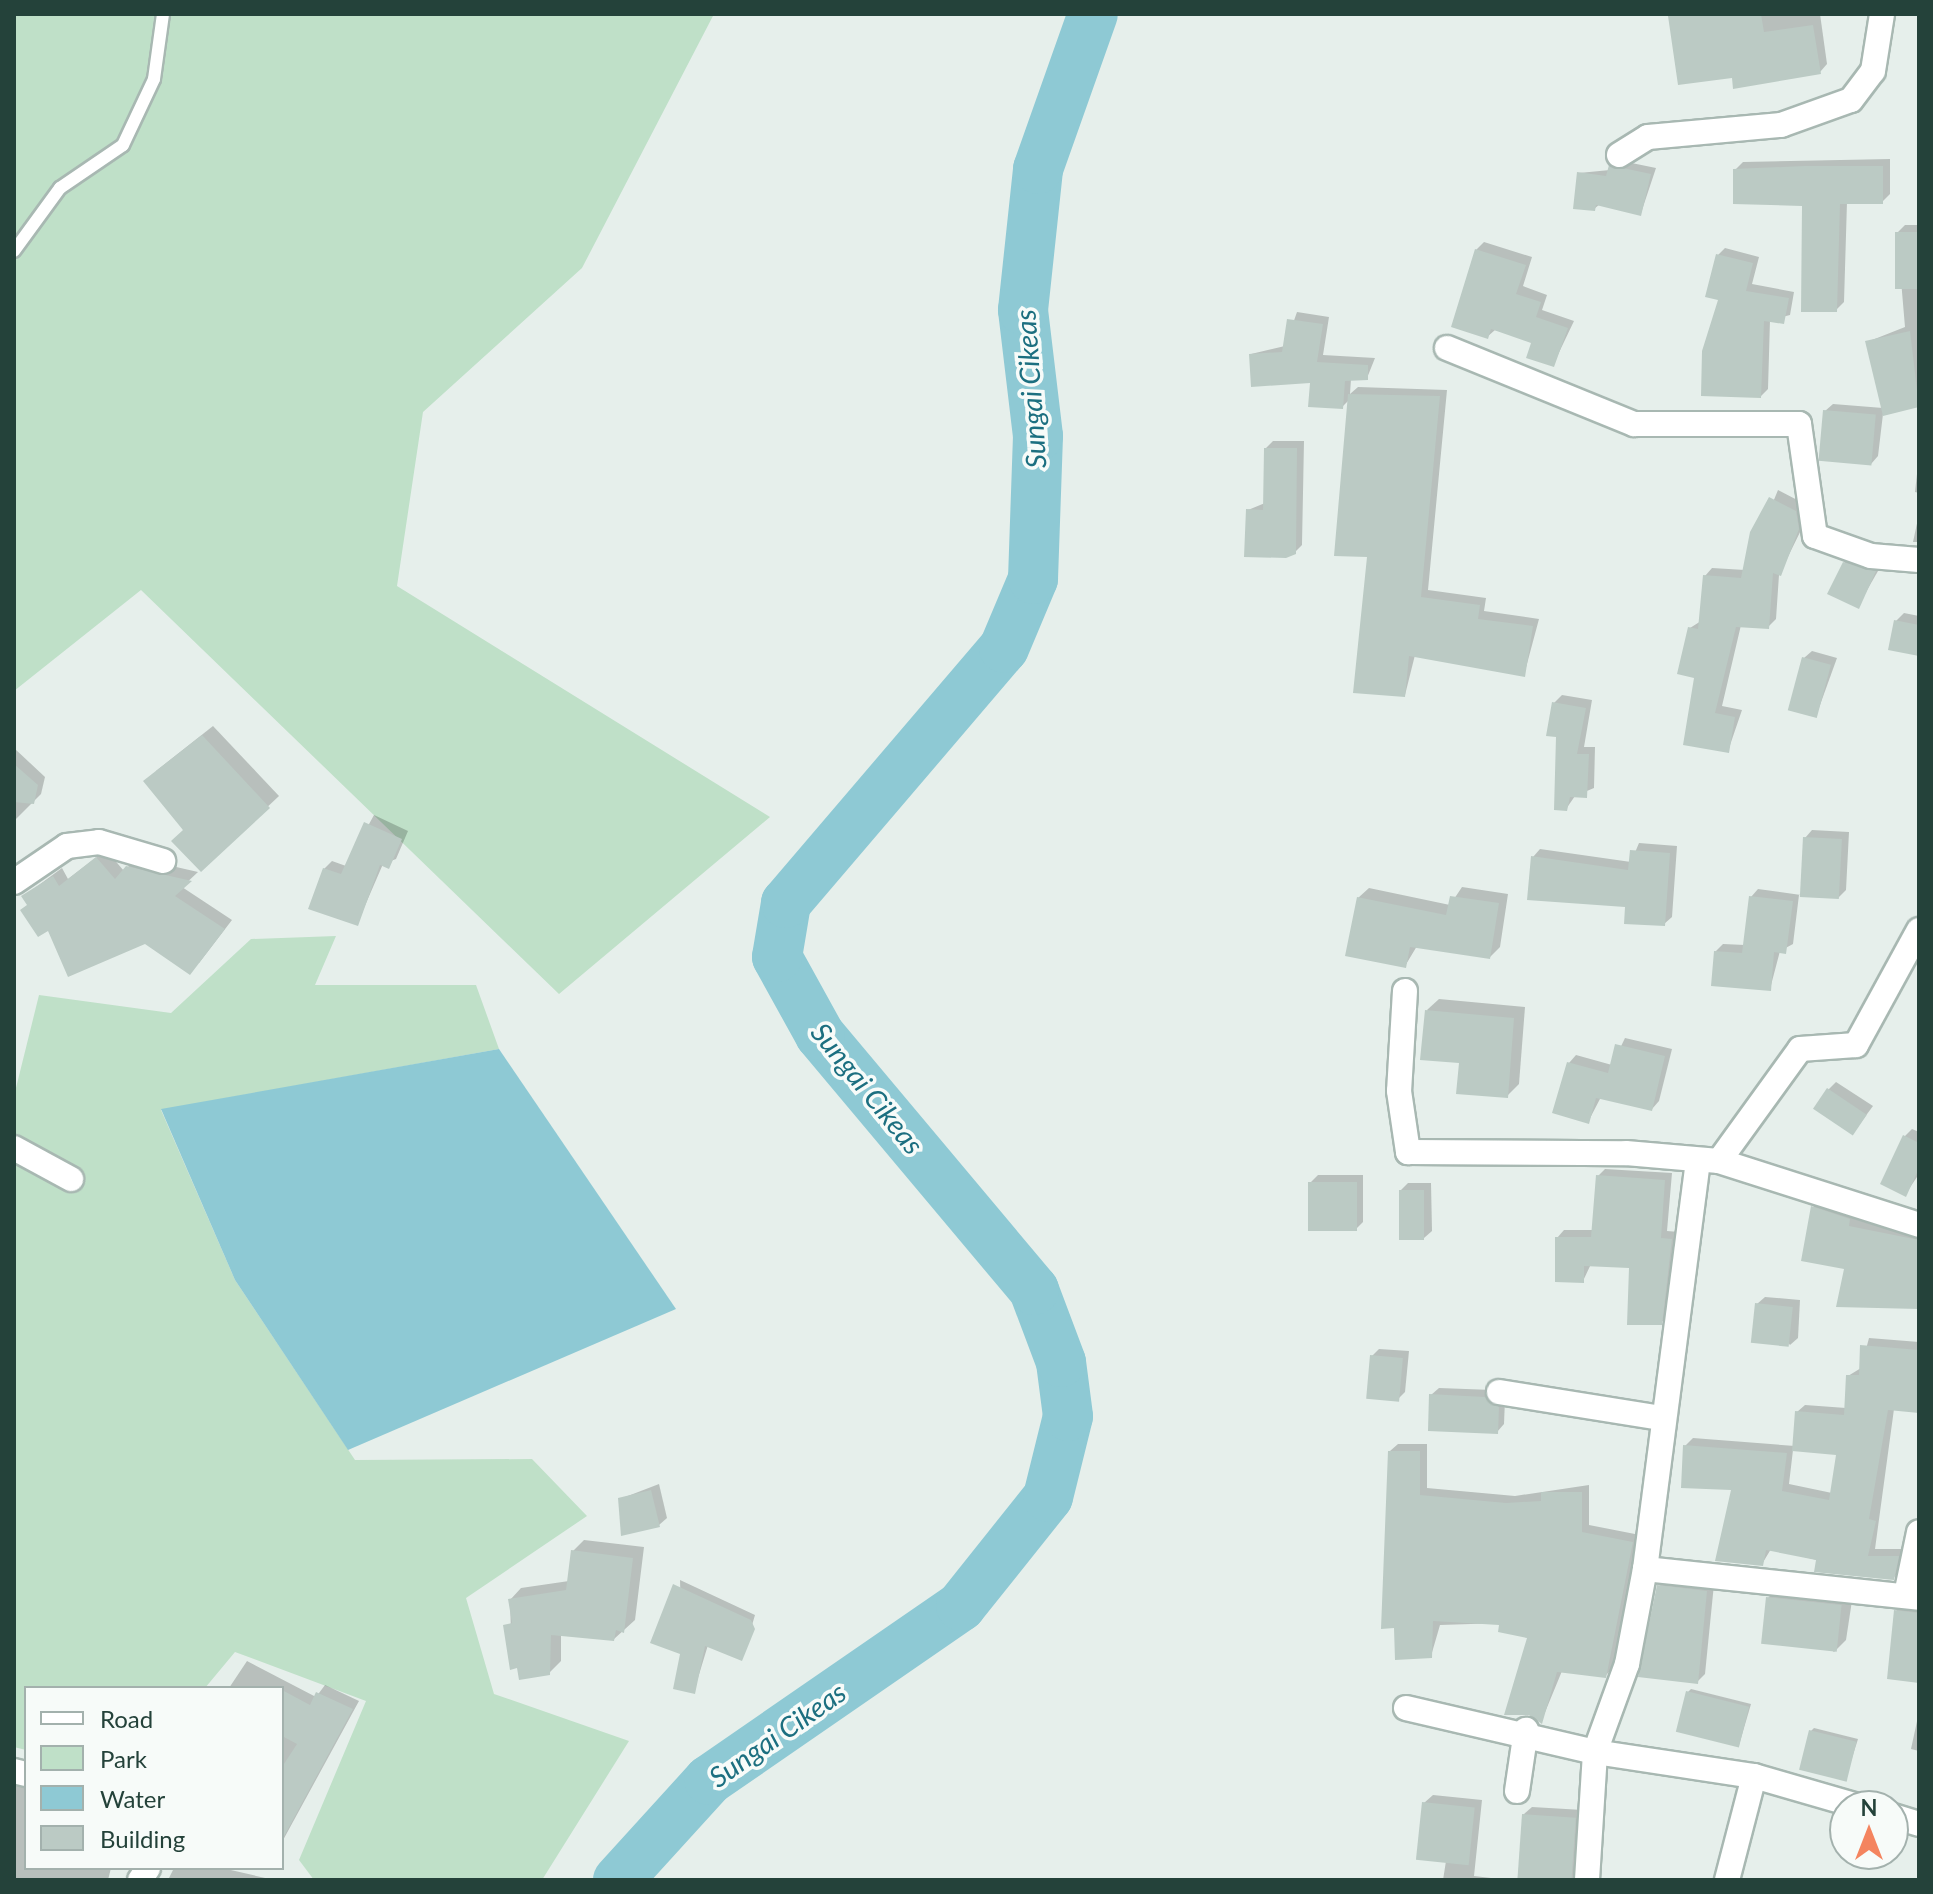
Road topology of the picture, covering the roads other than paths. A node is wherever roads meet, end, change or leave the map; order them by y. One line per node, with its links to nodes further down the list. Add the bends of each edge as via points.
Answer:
1 (163, 14): 4 (lane, via 154,79 123,145 60,188)
2 (1882, 14): 3 (street, via 1873,71 1851,100 1781,125 1648,137)
3 (1619, 155)
4 (14, 251)
5 (1447, 348): 6 (street, via 1583,409 1634,424 1799,424 1815,536 1871,556)
6 (1919, 560)
7 (163, 861): 8 (street, via 99,842 67,846)
8 (14, 882)
9 (1919, 930): 12 (street, via 1856,1045 1800,1049)
10 (1405, 991): 12 (street, via 1399,1091 1408,1152 1626,1153)
11 (14, 1148): 13 (street)
12 (1708, 1161): 14 (street); 16 (street)
13 (71, 1179)
14 (1919, 1225)
15 (1499, 1392): 16 (street)
16 (1661, 1418): 18 (street)
17 (1919, 1532): 19 (street)
18 (1645, 1569): 19 (street); 22 (street, via 1627,1664)
19 (1912, 1596)
20 (1406, 1708): 21 (street)
21 (1526, 1730): 22 (street); 24 (street)
22 (1595, 1752): 23 (street); 26 (street)
23 (1754, 1776): 25 (street); 27 (street)
24 (1517, 1791)
25 (1829, 1798)
26 (1587, 1880)
27 (1727, 1880)

